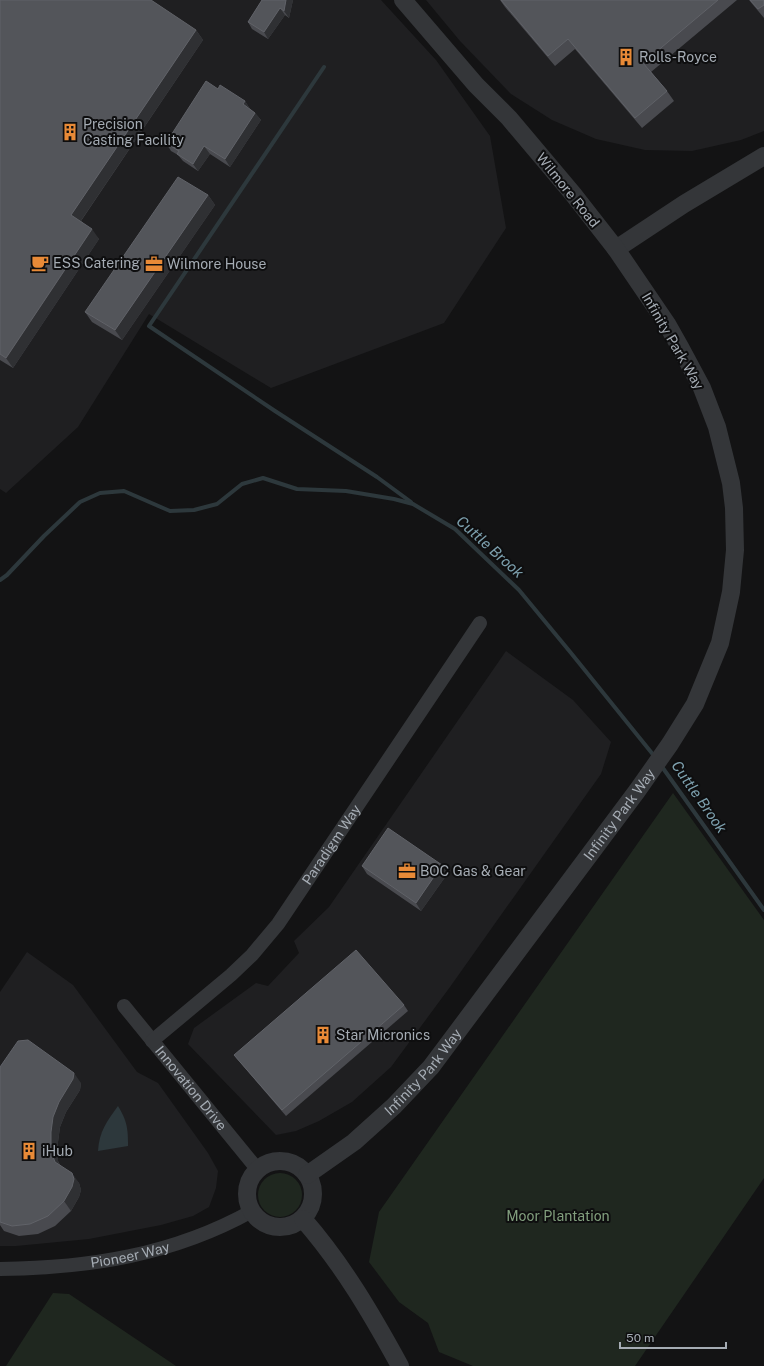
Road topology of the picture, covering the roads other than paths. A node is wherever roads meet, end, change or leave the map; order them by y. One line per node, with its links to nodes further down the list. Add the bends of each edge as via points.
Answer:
1 (403, 0): 3 (street, Wilmore Road, via 476,85 509,118)
2 (764, 156): 3 (street)
3 (616, 249): 8 (street, Infinity Park Way, via 667,324 702,388 728,468 734,508 735,550 731,592 720,643 695,704 670,744 431,1067 394,1106 354,1142)
4 (480, 623): 6 (street, Paradigm Way, via 278,924 231,975)
5 (124, 1006): 6 (street, Innovation Drive)
6 (152, 1041): 7 (street, Innovation Drive)
7 (258, 1170): 8 (street, via 278,1161 299,1167); 9 (street, via 251,1179 248,1189 248,1201)
8 (307, 1175): 10 (street, via 314,1198)
9 (252, 1211): 10 (street, via 259,1220 270,1226 293,1225); 11 (street, Pioneer Way, via 186,1241 137,1255 92,1264)
10 (303, 1219): 12 (street, via 351,1281)
11 (0, 1269)
12 (400, 1366)

